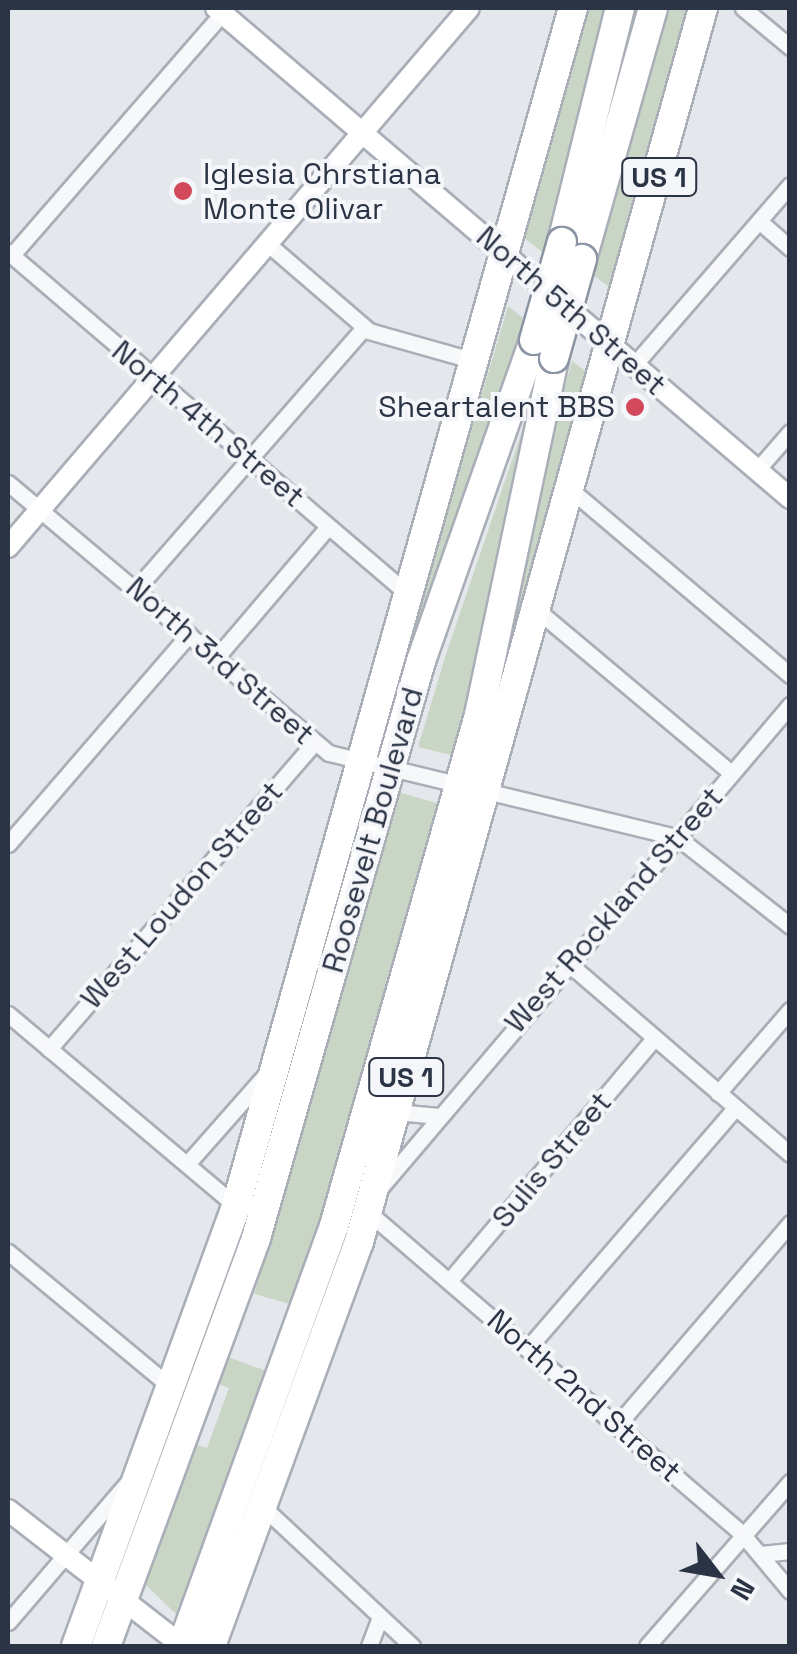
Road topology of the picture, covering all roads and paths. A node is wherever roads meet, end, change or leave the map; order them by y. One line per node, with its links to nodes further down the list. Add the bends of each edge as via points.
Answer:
1 (469, 8): 9 (street)
2 (573, 8): 16 (highway, Roosevelt Boulevard / US 1)
3 (620, 8): 14 (highway, Roosevelt Boulevard / US 1)
4 (654, 8): 14 (highway, Roosevelt Boulevard / US 1)
5 (703, 8): 18 (highway, Roosevelt Boulevard / US 1)
6 (744, 8): 8 (street)
7 (222, 9): 9 (street, North 5th Street); 15 (street)
8 (790, 47)
9 (362, 132): 12 (street); 16 (street, North 5th Street)
10 (790, 185): 11 (street)
11 (759, 221): 13 (street); 21 (street)
12 (268, 244): 17 (street); 22 (street)
13 (790, 248)
14 (572, 251): 19 (highway, Roosevelt Boulevard / US 1, bridge)
15 (10, 254): 22 (street, North 4th Street)
16 (505, 254): 18 (street, North 5th Street); 20 (highway, Roosevelt Boulevard / US 1)
17 (364, 328): 20 (street); 24 (street)
18 (612, 346): 21 (street, North 5th Street); 27 (highway, Roosevelt Boulevard / US 1)
19 (544, 349): 40 (highway, Roosevelt Boulevard / US 1); 42 (highway, Roosevelt Boulevard / US 1)
20 (475, 361): 33 (highway, Roosevelt Boulevard / US 1)
21 (634, 365): 25 (street, North 5th Street)
22 (153, 378): 24 (street, North 4th Street); 29 (street)
23 (790, 432): 25 (street)
24 (250, 460): 30 (street, North 4th Street); 32 (street)
25 (757, 470): 28 (street, North 5th Street)
26 (8, 483): 29 (street, North 3rd Street)
27 (571, 490): 34 (highway, Roosevelt Boulevard / US 1); 37 (street)
28 (790, 498)
29 (41, 508): 31 (street); 32 (street, North 3rd Street)
30 (328, 526): 33 (street, North 4th Street); 36 (street)
31 (8, 547)
32 (136, 589): 35 (street, North 3rd Street)
33 (409, 595): 40 (highway, Roosevelt Boulevard / US 1)
34 (537, 610): 41 (street); 42 (highway, Roosevelt Boulevard / US 1)
35 (189, 634): 36 (street, North 3rd Street); 44 (street)
36 (216, 658): 39 (street, North 3rd Street)
37 (790, 676)
38 (788, 710): 41 (street, West Rockland Street)
39 (315, 742): 40 (street, North 3rd Street); 50 (street, West Loudon Street)
40 (377, 763): 42 (street, North 3rd Street); 51 (highway, Roosevelt Boulevard / US 1); 56 (highway, Roosevelt Boulevard / US 1)
41 (731, 773): 43 (street, West Rockland Street)
42 (473, 785): 43 (street); 53 (highway, Roosevelt Boulevard / US 1); 53 (highway, Roosevelt Boulevard / US 1, via 427,1002)
43 (676, 837): 45 (street); 46 (street, West Rockland Street)
44 (8, 844)
45 (790, 926)
46 (568, 964): 49 (street); 55 (street, West Rockland Street)
47 (790, 1010): 52 (street)
48 (8, 1014): 50 (street)
49 (654, 1038): 52 (street); 63 (street, Sulis Street)
50 (49, 1049): 58 (street)
51 (278, 1061): 56 (highway); 58 (street); 60 (highway, Roosevelt Boulevard / US 1)
52 (718, 1093): 54 (street)
53 (383, 1106): 55 (street); 59 (highway, Roosevelt Boulevard / US 1); 82 (highway, Roosevelt Boulevard / US 1)
54 (736, 1108): 57 (street); 64 (street)
55 (439, 1116): 59 (street, West Rockland Street)
56 (282, 1150): 77 (highway, Roosevelt Boulevard / US 1)
57 (790, 1154)
58 (187, 1164): 60 (street)
59 (369, 1205): 63 (street, North 2nd Street); 69 (highway, Roosevelt Boulevard / US 1)
60 (236, 1206): 65 (highway, Roosevelt Boulevard / US 1)
61 (790, 1223): 66 (street)
62 (8, 1252): 65 (street)
63 (449, 1281): 64 (street, North 2nd Street)
64 (528, 1348): 66 (street, North 2nd Street)
65 (172, 1388): 67 (highway, Roosevelt Boulevard / US 1)
66 (618, 1424): 71 (street, North 2nd Street)
67 (144, 1464): 73 (street); 75 (highway, Roosevelt Boulevard / US 1)
68 (790, 1482): 71 (street)
69 (263, 1507): 78 (street); 83 (highway, Roosevelt Boulevard / US 1)
70 (8, 1510): 73 (street)
71 (744, 1535): 74 (street, North 2nd Street); 86 (street)
72 (790, 1551): 74 (street)
73 (65, 1554): 75 (street); 79 (street)
74 (761, 1554): 76 (street, North 2nd Street)
75 (100, 1582): 77 (street); 80 (highway, Roosevelt Boulevard / US 1)
76 (790, 1591)
77 (124, 1600): 81 (highway, Roosevelt Boulevard / US 1); 82 (street)
78 (380, 1617): 84 (street); 85 (street)
79 (8, 1622)
80 (76, 1646)
81 (106, 1646)
82 (182, 1646)
83 (212, 1646)
84 (369, 1646)
85 (412, 1646)
86 (647, 1646)

